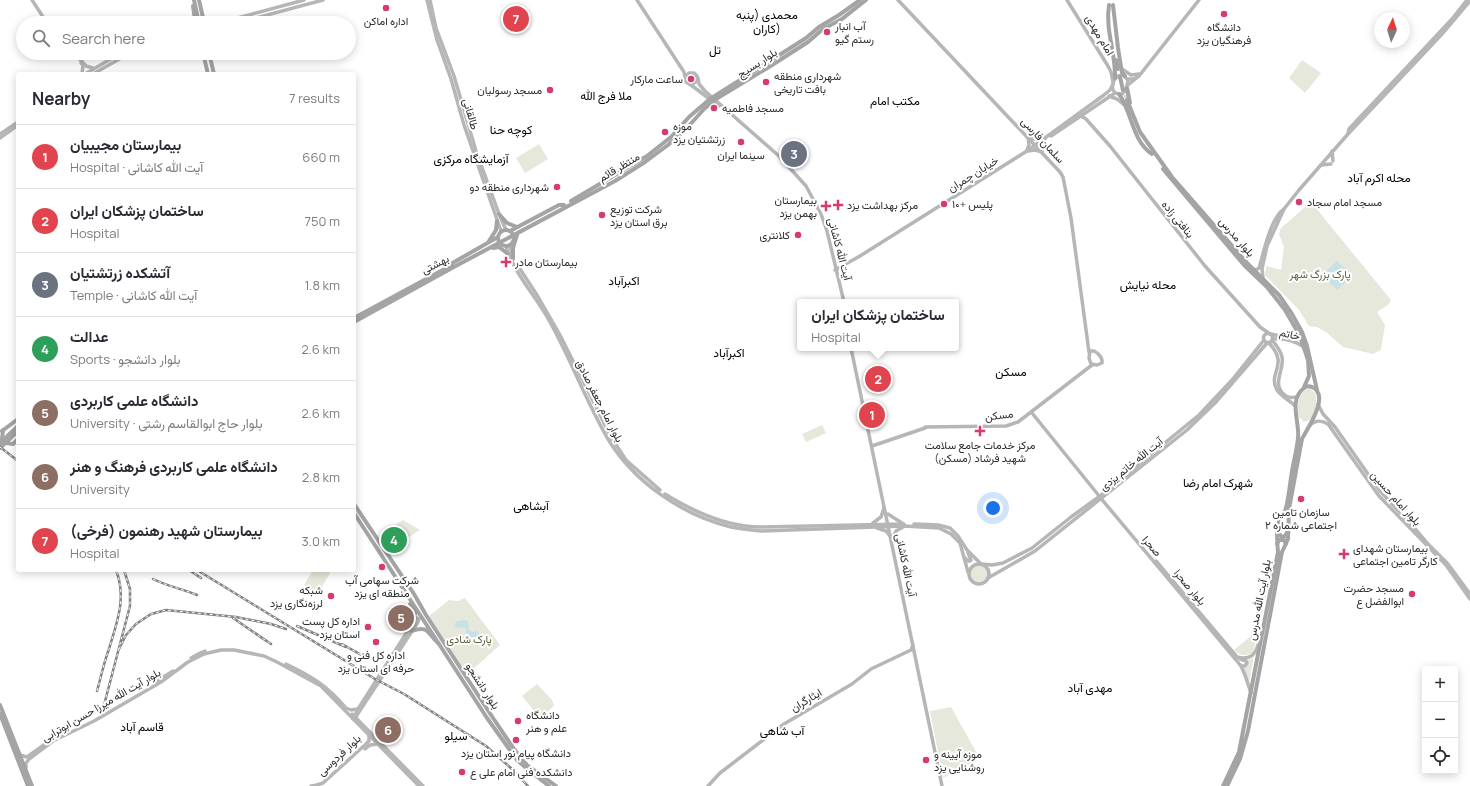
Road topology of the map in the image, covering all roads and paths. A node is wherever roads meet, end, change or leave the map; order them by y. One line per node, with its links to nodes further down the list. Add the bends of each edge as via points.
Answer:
1 (32, 0): 18 (main road)
2 (195, 0): 16 (main road); 17 (main road); 20 (main road)
3 (304, 0): 22 (main road)
4 (322, 0): 23 (main road)
5 (428, 0): 78 (main road, طالقانی); 79 (main road, طالقانی, via 437,40)
6 (638, 0): 41 (main road, via 682,65); 43 (main road)
7 (860, 0): 15 (main road, بلوار بسیج)
8 (866, 0): 15 (main road, بلوار بسیج)
9 (898, 0): 67 (main road, سلمان فارسی)
10 (1067, 0): 33 (main road, امام مهدی)
11 (1199, 0): 42 (main road, خیابان چمران)
12 (1467, 0): 24 (main road)
13 (1470, 1): 24 (main road)
14 (1111, 2): 30 (main road, via 1108,11); 35 (main road)
15 (856, 6): 31 (main road, بلوار بسیج, via 808,42)
16 (201, 10): 17 (main road); 21 (main road)
17 (194, 11): 19 (main road)
18 (42, 16)
19 (194, 16)
20 (200, 16)
21 (201, 16)
22 (245, 16)
23 (263, 16)
24 (1426, 49): 72 (main road, via 1349,129 1348,134)
25 (79, 60): 37 (main road)
26 (80, 60): 34 (main road, via 88,68)
27 (108, 60): 34 (main road)
28 (118, 60): 39 (main road)
29 (208, 60): 40 (main road)
30 (1114, 62): 33 (main road, via 1112,66); 35 (main road)
31 (768, 65): 32 (main road, بلوار بسیج); 36 (main road, بلوار بسیج)
32 (761, 66): 36 (main road); 49 (main road, بلوار بسیج)
33 (1108, 66): 45 (main road, امام مهدی)
34 (94, 68): 38 (main road)
35 (1119, 69): 42 (main road, via 1131,75); 45 (main road); 45 (main road)
36 (764, 70): 49 (main road, بلوار بسیج)
37 (83, 72)
38 (87, 72)
39 (97, 72)
40 (211, 72)
41 (692, 72): 43 (main road); 44 (main road)
42 (1140, 75): 45 (main road, via 1134,79); 47 (main road, خیابان چمران)
43 (686, 76): 46 (main road, via 685,81)
44 (698, 78): 46 (main road); 48 (main road, آیت الله کاشانی)
45 (1119, 79): 47 (main road); 47 (main road); 50 (main road, via 1112,89); 51 (main road, خیابان چمران)
46 (692, 85): 48 (main road, آیت الله کاشانی)
47 (1125, 88): 50 (main road, خیابان چمران, via 1124,93); 53 (main road)
48 (705, 93): 49 (main road); 52 (main road, آیت الله کاشانی); 54 (main road)
49 (720, 94): 52 (main road, بلوار بسیج); 55 (main road)
50 (1117, 94): 51 (main road, خیابان چمران); 53 (main road)
51 (1108, 95): 53 (main road); 56 (main road, خیابان چمران); 66 (main road, خیابان چمران)
52 (712, 99): 54 (main road, منتظر قائم); 55 (main road, آیت الله کاشانی)
53 (1125, 101): 74 (main road, via 1155,151); 74 (main road, via 1138,136 1144,147)
54 (705, 105): 55 (main road); 58 (main road, منتظر قائم); 60 (main road, منتظر قائم)
55 (720, 106): 76 (main road, آیت الله کاشانی, via 784,161 806,186)
56 (1085, 113): 57 (main road, خیابان چمران); 59 (main road)
57 (1081, 116): 59 (main road, بنافتی زاده); 66 (main road, خیابان چمران)
58 (689, 117): 60 (main road, via 690,120); 61 (main road, منتظر قائم)
59 (1086, 119): 95 (main road, بنافتی زاده, via 1209,271)
60 (694, 120): 64 (main road, منتظر قائم)
61 (685, 122): 64 (main road); 77 (main road, منتظر قائم, via 647,156)
62 (16, 123): 65 (main road)
63 (16, 126): 68 (main road)
64 (688, 126): 77 (main road, منتظر قائم, via 645,162)
65 (0, 134)
66 (1051, 135): 69 (main road, خیابان چمران)
67 (1028, 137): 69 (main road); 70 (main road, سلمان فارسی); 71 (main road)
68 (0, 138)
69 (1044, 139): 70 (main road, خیابان چمران); 73 (main road)
70 (1036, 145): 71 (main road, خیابان چمران); 73 (main road, سلمان فارسی)
71 (1027, 151): 73 (main road); 90 (main road, خیابان چمران)
72 (1332, 151): 75 (main road); 75 (main road, via 1332,163)
73 (1042, 152): 98 (main road, سلمان فارسی, via 1063,177 1071,218)
74 (1154, 155): 89 (main road, بلوار مدرس); 96 (main road, بلوار مدرس, via 1175,185 1244,265 1276,297)
75 (1320, 166): 87 (main road, via 1284,210)
76 (811, 198): 86 (main road, آیت الله کاشانی, via 823,219); 90 (main road, آیت الله کاشانی)
77 (564, 206): 82 (main road, منتظر قائم); 82 (main road, via 562,210); 82 (main road, via 559,205)
78 (499, 214): 80 (main road, طالقانی); 82 (main road)
79 (498, 223): 80 (main road, via 502,226); 81 (main road, طالقانی); 83 (main road)
80 (503, 224): 82 (main road, طالقانی)
81 (501, 231): 82 (main road); 83 (main road)
82 (516, 232): 84 (main road); 85 (main road); 88 (main road, بهشتی)
83 (496, 242): 84 (main road); 84 (main road, via 499,247); 88 (main road)
84 (508, 248): 85 (main road, بلوار امام جعفر صادق); 104 (main road, بلوار امام جعفر صادق, via 523,280)
85 (514, 260): 104 (main road, بلوار امام جعفر صادق, via 545,308)
86 (836, 264): 90 (main road); 90 (main road, آیت الله کاشانی)
87 (1260, 268): 89 (main road); 91 (main road)
88 (447, 269): 93 (main road, بهشتی); 94 (main road, بهشتی)
89 (1254, 269): 91 (main road, بلوار مدرس)
90 (838, 270): 92 (main road, آیت الله کاشانی)
91 (1263, 278): 109 (main road, بلوار مدرس, via 1283,300 1302,332)
92 (843, 299)
93 (356, 317)
94 (356, 321)
95 (1260, 327): 97 (main road, بنافتی زاده); 99 (main road, بنافتی زاده)
96 (1298, 332): 97 (main road, خاتم, via 1293,339); 100 (main road, بلوار مدرس)
97 (1270, 334): 99 (main road); 99 (main road, via 1266,334)
98 (1086, 335): 102 (main road, سلمان فارسی); 103 (main road)
99 (1267, 342): 100 (main road, خاتم, via 1280,339); 112 (main road, بنافتی زاده, via 1280,352 1282,358 1278,380 1280,390 1290,398); 114 (main road, بنافتی زاده, via 1279,357 1275,386 1280,394); 127 (main road, آیت الله خاتم یزدی, via 1190,423)
100 (1304, 347): 108 (main road, بلوار مدرس)
101 (853, 351): 125 (main road, آیت الله کاشانی)
102 (1089, 352): 103 (main road); 105 (main road, سلمان فارسی)
103 (1096, 352): 106 (main road, via 1103,362)
104 (570, 357): 139 (main road, بلوار امام جعفر صادق, via 608,439 630,467 652,488 684,509 732,527 762,531)
105 (1089, 360): 106 (main road); 107 (main road)
106 (1092, 365): 107 (main road, مسکن)
107 (1081, 373): 115 (main road, مسکن)
108 (1309, 376): 109 (main road, via 1311,383 1314,382); 110 (main road)
109 (1314, 377): 111 (main road, بلوار مدرس)
110 (1302, 390): 111 (main road, via 1311,386); 112 (main road)
111 (1317, 392): 113 (main road, بلوار مدرس)
112 (1298, 396): 114 (main road)
113 (1318, 404): 116 (main road, بلوار امام حسین); 120 (main road, بلوار آیت الله مدرس, via 1314,418)
114 (1295, 406): 141 (main road, بلوار آیت الله مدرس, via 1298,439 1286,507)
115 (1032, 413): 125 (main road, مسکن, via 1006,426 925,428); 128 (main road, صحرا)
116 (1323, 414): 118 (main road, via 1320,417); 147 (main road, بلوار امام حسین, via 1380,491)
117 (16, 420): 121 (main road)
118 (1321, 421): 120 (main road, via 1314,422); 147 (main road, بلوار امام حسین, via 1328,424 1379,496)
119 (16, 428): 123 (main road)
120 (1306, 429): 140 (main road, بلوار آیت الله مدرس, via 1289,509)
121 (1, 431): 123 (main road)
122 (16, 433): 126 (main road)
123 (1, 441): 124 (main road, via 13,444)
124 (16, 441)
125 (873, 445): 129 (main road, آیت الله کاشانی); 131 (main road, آیت الله کاشانی)
126 (0, 448)
127 (1149, 459): 128 (main road, آیت الله خاتم یزدی); 128 (main road, آیت الله خاتم یزدی)
128 (1102, 499): 132 (main road, آیت الله خاتم یزدی); 132 (main road, آیت الله خاتم یزدی); 143 (main road, صحرا)
129 (884, 505): 135 (main road, via 881,516); 136 (main road, آیت الله کاشانی)
130 (356, 507): 154 (main road, بلوار دانشجو)
131 (888, 514): 136 (main road, آیت الله کاشانی); 137 (main road)
132 (1076, 515): 134 (main road, آیت الله خاتم یزدی)
133 (356, 516): 155 (main road, بلوار دانشجو)
134 (1072, 518): 150 (main road, آیت الله خاتم یزدی, via 1032,548); 151 (main road, آیت الله خاتم یزدی, via 1035,551)
135 (870, 524): 136 (main road, بلوار امام جعفر صادق); 139 (main road, بلوار امام جعفر صادق)
136 (889, 525): 137 (main road); 138 (main road, بلوار امام جعفر صادق); 142 (main road, آیت الله کاشانی)
137 (903, 525): 142 (main road); 146 (main road, via 938,524 950,528); 148 (main road, via 945,530 960,543)
138 (874, 527): 139 (main road, بلوار امام جعفر صادق); 142 (main road, via 886,531)
139 (801, 528)
140 (1289, 530): 141 (main road, via 1282,537); 145 (main road, بلوار آیت الله مدرس)
141 (1277, 532): 144 (main road, بلوار آیت الله مدرس)
142 (892, 538): 161 (main road, آیت الله کاشانی); 195 (main road, آیت الله کاشانی)
143 (1139, 542): 167 (main road, بلوار صحرا); 168 (main road, صحرا)
144 (1277, 544): 145 (main road, via 1279,540 1284,540); 160 (main road, بلوار آیت الله مدرس, via 1278,552)
145 (1286, 544): 197 (main road, بلوار آیت الله مدرس, via 1282,552 1248,731 1240,759)
146 (967, 550): 148 (main road, via 971,560 968,561); 149 (main road)
147 (1435, 552): 156 (main road, بلوار امام حسین, via 1448,564); 157 (main road, بلوار امام حسین)
148 (964, 557): 152 (main road)
149 (981, 564): 150 (main road); 152 (main road, via 972,565); 153 (main road, via 988,569)
150 (998, 564): 151 (main road, via 992,567 992,570)
151 (1001, 570): 153 (main road, آیت الله خاتم یزدی)
152 (968, 572): 153 (main road, via 969,579 976,584 983,583)
153 (988, 578)
154 (410, 588): 155 (main road); 173 (main road, بلوار دانشجو)
155 (406, 591): 158 (main road, via 415,613); 162 (main road, بلوار دانشجو)
156 (1470, 594)
157 (1470, 599)
158 (413, 623): 159 (main road, via 416,618 419,620); 172 (main road)
159 (411, 631): 162 (main road, via 427,630); 172 (main road)
160 (1262, 634): 167 (main road, via 1254,654 1247,658); 169 (main road, بلوار آیت الله مدرس)
161 (913, 644): 163 (main road, آیت الله کاشانی); 166 (main road, ایثارگران, via 911,650)
162 (442, 646): 173 (main road, بلوار دانشجو)
163 (914, 650): 164 (main road, ایثارگران); 165 (main road, آیت الله کاشانی)
164 (908, 652): 165 (main road); 166 (main road, ایثارگران)
165 (915, 654): 195 (main road, آیت الله کاشانی)
166 (902, 655): 194 (main road, ایثارگران, via 871,669 852,684 784,724)
167 (1237, 656): 168 (main road, بلوار صحرا, via 1247,663)
168 (1241, 666): 169 (main road, صحرا)
169 (1251, 694): 196 (main road, بلوار آیت الله مدرس, via 1239,752)
170 (0, 705): 177 (main road)
171 (345, 709): 172 (main road); 175 (main road, بلوار آیت الله میرزا حسن ابوترابی); 180 (main road, بلوار آیت الله میرزا حسن ابوترابی, via 332,692 313,678 264,654 234,647 220,648 200,654 161,682 94,720)
172 (359, 709): 175 (main road); 178 (main road)
173 (486, 712): 176 (main road, بلوار دانشجو)
174 (0, 714): 177 (main road)
175 (354, 717): 178 (main road); 179 (main road)
176 (489, 717): 192 (main road, بلوار دانشجو, via 517,760); 193 (main road, بلوار دانشجو, via 524,761)
177 (4, 721): 182 (main road); 186 (main road)
178 (360, 723): 183 (main road)
179 (369, 735): 181 (main road); 185 (main road, بلوار فردوسی, via 366,744)
180 (55, 738): 182 (main road, بلوار آیت الله میرزا حسن ابوترابی, via 27,757); 184 (main road, بلوار آیت الله میرزا حسن ابوترابی, via 29,759 26,763)
181 (378, 744): 183 (main road); 189 (main road, بلوار فردوسی, via 368,746)
182 (20, 755): 184 (main road)
183 (400, 765): 190 (main road); 191 (main road)
184 (26, 773): 187 (main road)
185 (318, 785): 188 (main road)
186 (28, 786)
187 (32, 786)
188 (311, 786)
189 (324, 786)
190 (419, 786)
191 (423, 786)
192 (549, 786)
193 (556, 786)
194 (708, 786)
195 (943, 786)
196 (1223, 786)
197 (1227, 786)

